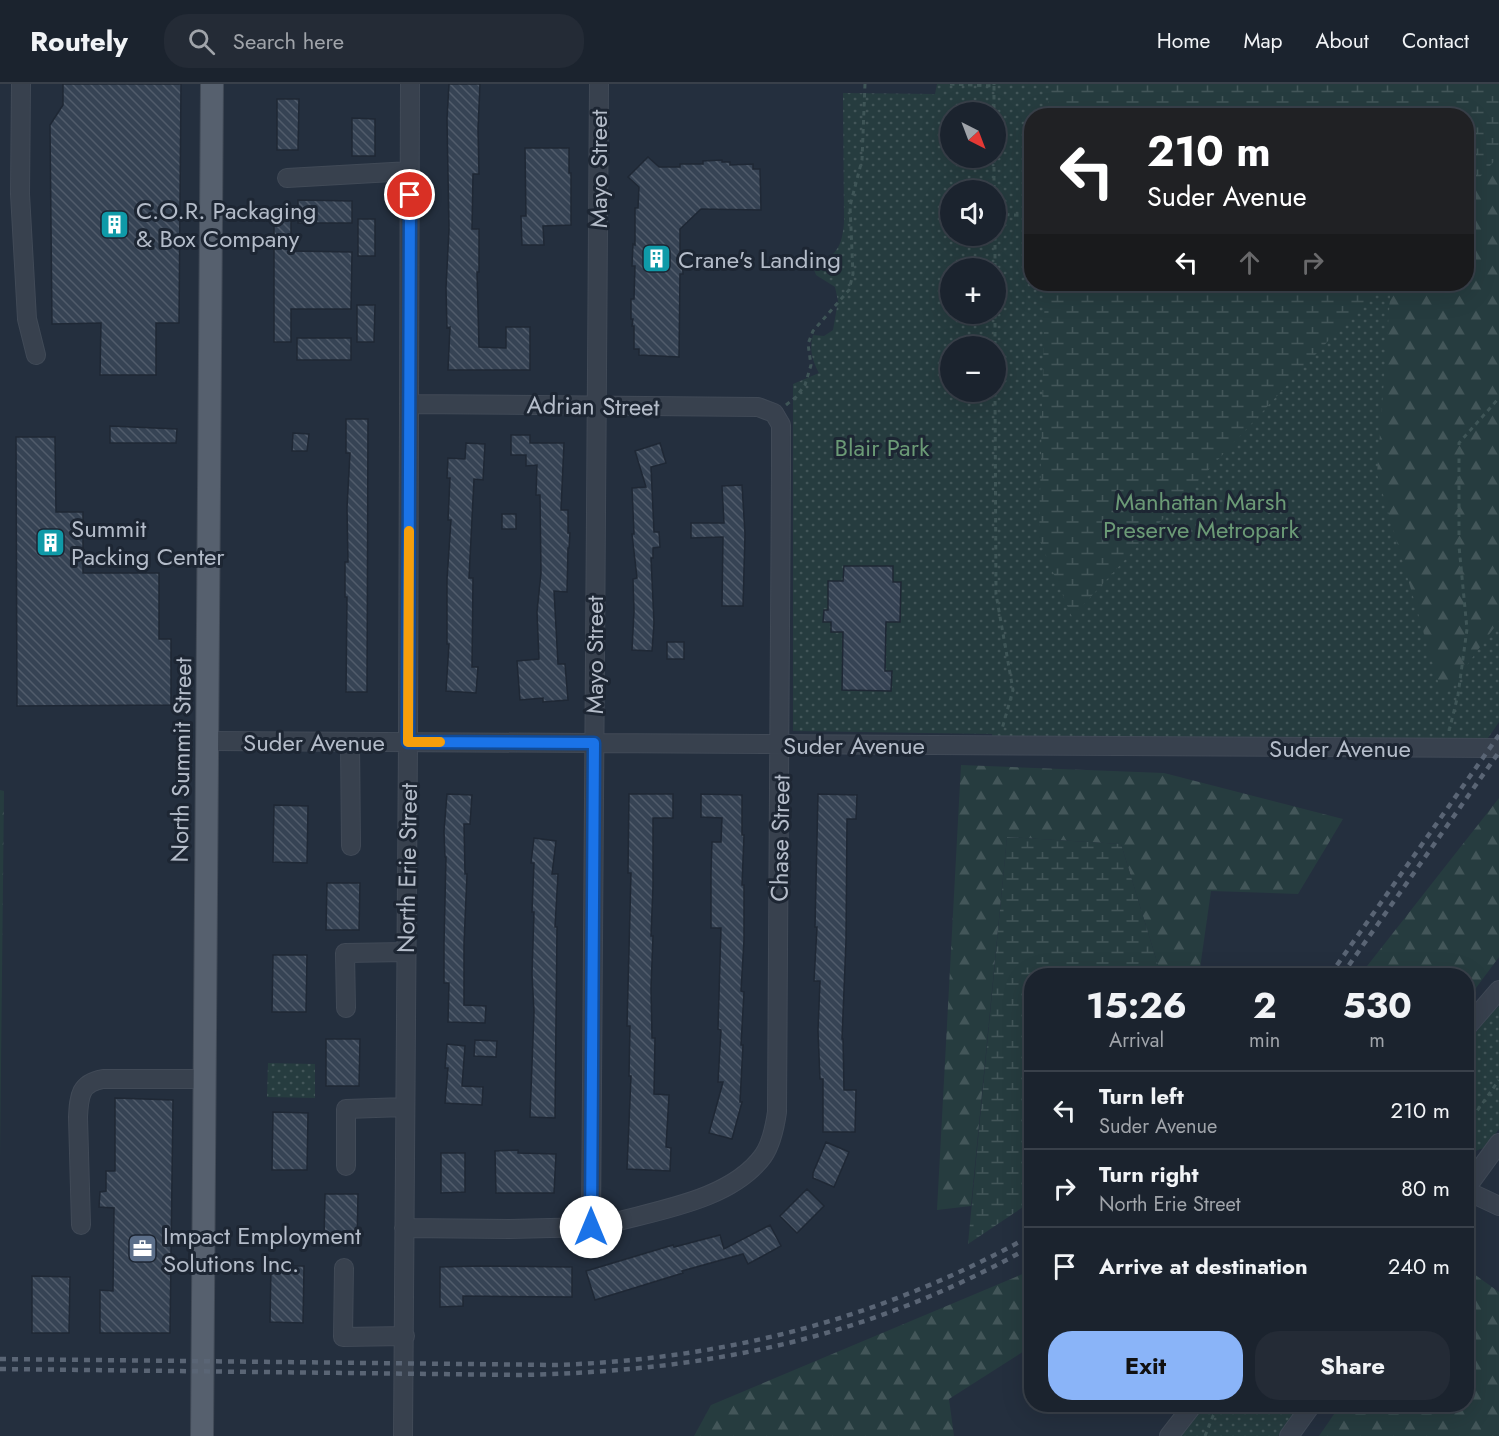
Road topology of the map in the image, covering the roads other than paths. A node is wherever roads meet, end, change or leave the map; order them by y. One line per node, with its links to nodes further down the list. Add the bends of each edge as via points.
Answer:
1 (21, 84): 7 (street, via 20,194 25,296)
2 (212, 84): 11 (main road, North Summit Street)
3 (410, 84): 5 (street, North Erie Street)
4 (598, 84): 9 (street, Mayo Street)
5 (410, 171): 6 (street); 8 (street, North Erie Street)
6 (287, 178)
7 (36, 355)
8 (410, 404): 9 (street, Adrian Street); 13 (street, North Erie Street)
9 (596, 405): 10 (street, Adrian Street, via 758,407); 14 (street, Mayo Street)
10 (774, 413): 15 (street, Chase Street, via 781,425 782,466)
11 (209, 741): 12 (street, Suder Avenue); 22 (main road, North Summit Street)
12 (350, 742): 13 (street, Suder Avenue); 17 (street)
13 (408, 742): 14 (street, Suder Avenue); 18 (street, North Erie Street)
14 (594, 743): 15 (street, Suder Avenue); 30 (street, Mayo Street)
15 (781, 744): 16 (street, Suder Avenue); 30 (street, Chase Street, via 774,1131 764,1154 739,1179 709,1195)
16 (1499, 748)
17 (351, 846)
18 (406, 951): 20 (street, via 345,953); 23 (street, North Erie Street)
19 (1499, 990): 21 (street)
20 (346, 1008)
21 (1474, 1019)
22 (205, 1079): 29 (street, via 89,1082 78,1102); 36 (main road, North Summit Street)
23 (405, 1107): 25 (street, via 346,1109); 31 (street, North Erie Street)
24 (1499, 1143): 26 (street)
25 (346, 1166)
26 (1474, 1179)
27 (1474, 1193): 28 (street)
28 (1499, 1206)
29 (81, 1225)
30 (591, 1227): 31 (street)
31 (404, 1228): 33 (street, North Erie Street)
32 (344, 1268): 33 (street, via 343,1336)
33 (405, 1336): 37 (street, North Erie Street)
34 (1188, 1412): 38 (street)
35 (1306, 1412): 39 (street)
36 (202, 1436)
37 (403, 1436)
38 (1169, 1436)
39 (1289, 1436)

